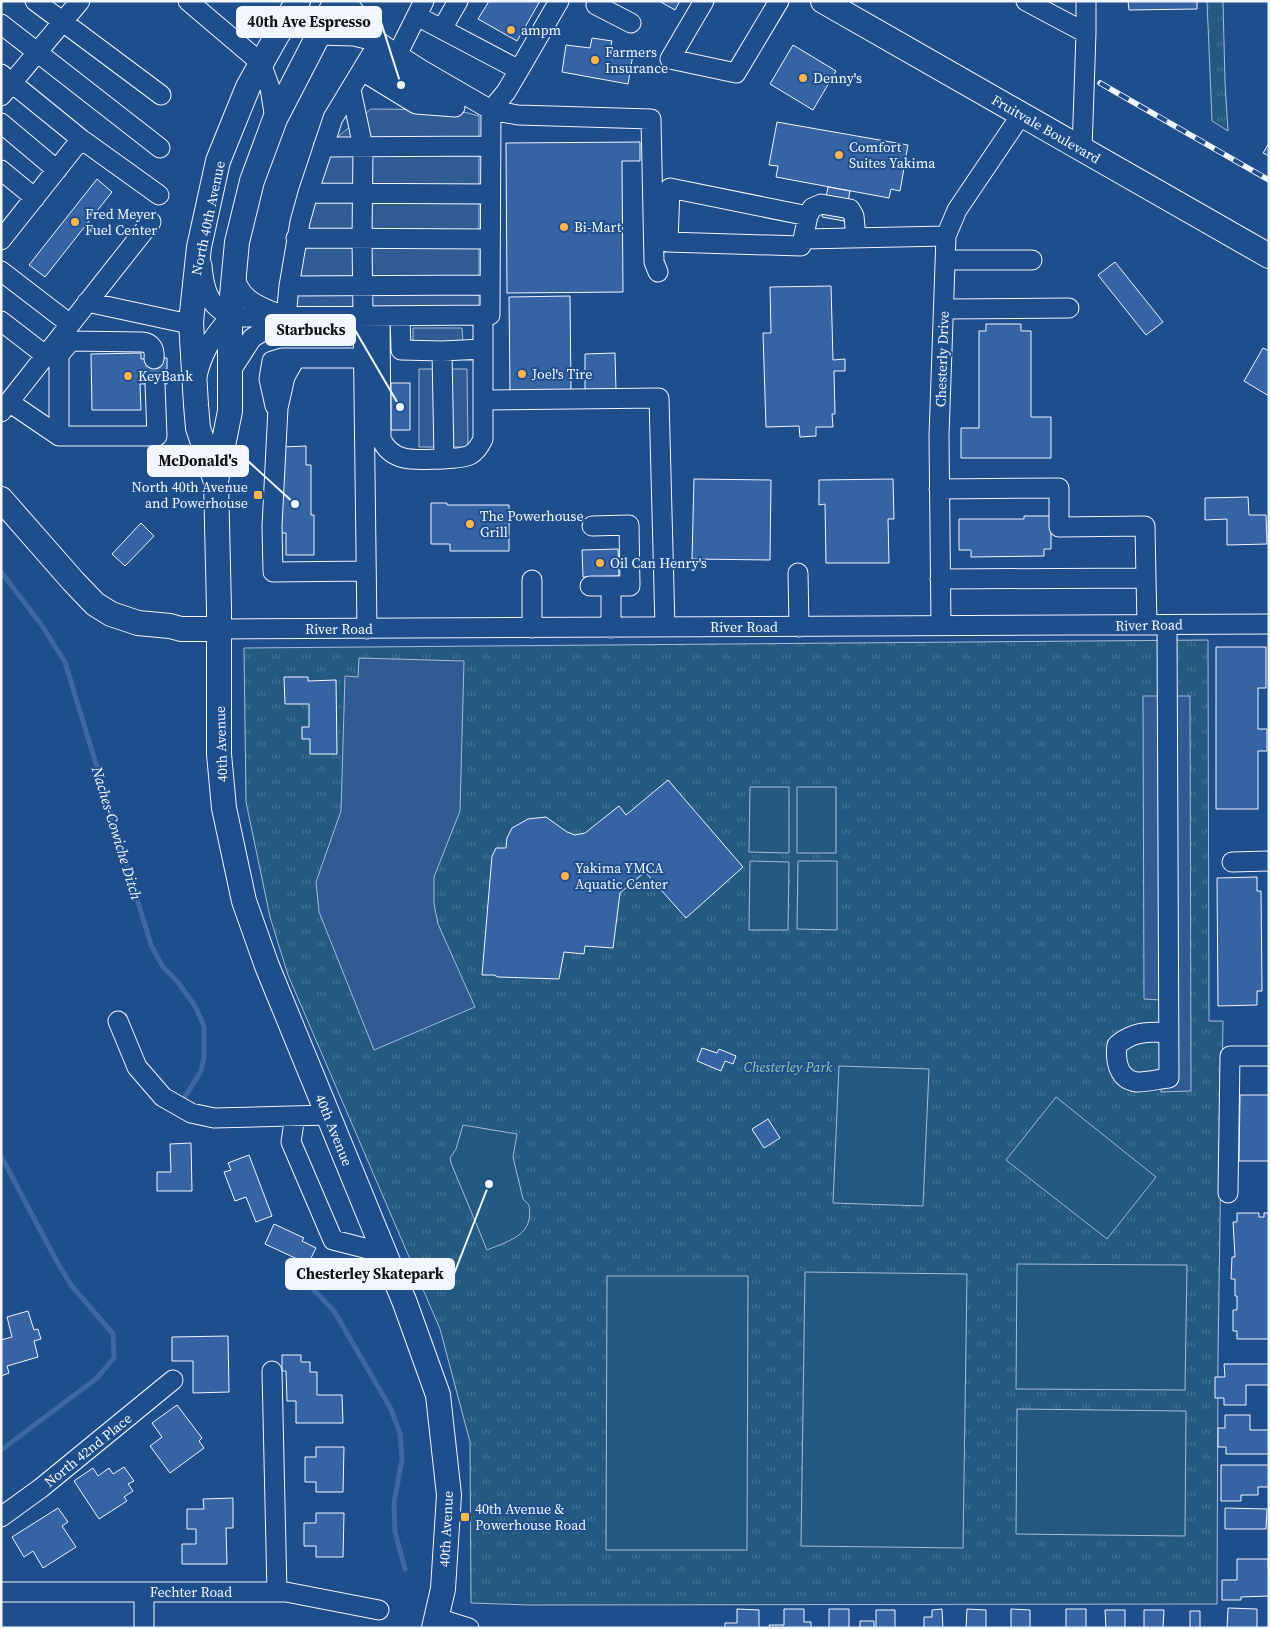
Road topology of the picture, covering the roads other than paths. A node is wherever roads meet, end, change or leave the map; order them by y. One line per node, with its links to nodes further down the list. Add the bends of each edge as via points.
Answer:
1 (35, 1): 16 (street)
2 (80, 1): 16 (street)
3 (188, 1): 25 (street)
4 (298, 1): 25 (main road, North 40th Avenue)
5 (336, 1): 21 (main road, North 40th Avenue)
6 (346, 1): 24 (street)
7 (458, 1): 19 (street)
8 (559, 1): 26 (street)
9 (598, 1): 17 (street, via 596,5)
10 (704, 1): 11 (street, via 670,59 736,73)
11 (779, 1)
12 (1086, 1): 20 (street)
13 (1028, 2): 20 (street)
14 (830, 3): 31 (main road, Fruitvale Boulevard)
15 (420, 8): 19 (street); 23 (street)
16 (62, 23): 22 (street); 29 (street)
17 (631, 23)
18 (1, 24): 22 (street)
19 (442, 29): 26 (street)
20 (1086, 33): 39 (street)
21 (317, 35): 24 (street, via 354,36); 32 (main road, North 40th Avenue)
22 (37, 53): 27 (street); 38 (street)
23 (397, 54): 24 (street); 30 (street)
24 (370, 57): 28 (street)
25 (261, 62): 32 (street, via 270,88); 56 (main road, North 40th Avenue, via 218,162)
26 (519, 70): 30 (street)
27 (5, 85): 34 (street)
28 (350, 90): 36 (street, via 333,118); 37 (street)
29 (161, 95)
30 (490, 110): 35 (street); 62 (street, via 518,115 651,119 654,262)
31 (1021, 115): 39 (main road, Fruitvale Boulevard); 50 (street, Chesterly Drive, via 957,210)
32 (275, 119): 60 (main road, North 40th Avenue, via 252,180)
33 (1, 123): 41 (street)
34 (81, 139): 41 (street); 44 (street)
35 (490, 146): 37 (street); 45 (street)
36 (323, 147): 37 (street); 42 (street)
37 (363, 147): 43 (street)
38 (160, 148)
39 (1082, 150): 57 (main road, Fruitvale Boulevard)
40 (1, 170): 46 (street)
41 (56, 170): 46 (street)
42 (308, 193): 43 (street); 51 (street)
43 (362, 193): 45 (street); 53 (street)
44 (158, 194)
45 (490, 194): 54 (street)
46 (35, 198): 49 (street)
47 (808, 216): 52 (street, via 812,208 821,204 850,209); 55 (street); 55 (street, via 670,188 668,242 801,246)
48 (151, 222): 66 (street)
49 (5, 228)
50 (946, 236): 52 (street); 58 (street, Chesterly Drive)
51 (296, 238): 53 (street); 64 (street)
52 (856, 238): 55 (street)
53 (362, 239): 54 (street); 65 (street)
54 (490, 239): 63 (street)
55 (803, 239)
56 (199, 247): 72 (street, via 209,296 214,305); 75 (main road, North 40th Avenue)
57 (1269, 256)
58 (946, 260): 59 (street); 68 (street, Chesterly Drive)
59 (1032, 260)
60 (234, 267): 72 (main road, North 40th Avenue); 73 (street, via 240,291 256,306)
61 (1, 270): 76 (street)
62 (658, 272)
63 (490, 285): 65 (street); 69 (street, via 490,315)
64 (289, 286): 65 (street); 73 (street)
65 (362, 286): 70 (street)
66 (87, 302): 75 (street); 76 (street)
67 (1069, 308): 68 (street)
68 (944, 310): 90 (street, Chesterly Drive)
69 (483, 315): 71 (street); 77 (street)
70 (372, 316): 71 (street); 73 (street); 81 (street); 88 (street, via 382,439 386,448 395,456)
71 (400, 316): 78 (street, via 401,350)
72 (230, 317): 73 (street); 82 (main road, North 40th Avenue); 83 (street, via 210,341)
73 (286, 317): 82 (street, via 252,338)
74 (1, 321): 79 (street)
75 (191, 322): 83 (main road, North 40th Avenue)
76 (70, 324): 79 (street)
77 (483, 349): 78 (street); 85 (street)
78 (442, 350): 88 (street)
79 (52, 355): 80 (street, via 71,341 142,342 153,346); 86 (street); 87 (street)
80 (154, 358)
81 (364, 358): 93 (street); 93 (street, via 282,358 272,361 269,379 277,419 273,572)
82 (230, 372): 89 (main road, North 40th Avenue, via 230,411)
83 (195, 383): 89 (main road, North 40th Avenue, via 198,428)
84 (155, 384): 87 (street, via 157,436)
85 (483, 400): 88 (street, via 484,439 479,449 469,457); 104 (street, via 659,398)
86 (5, 407): 87 (street)
87 (59, 436)
88 (444, 459)
89 (216, 481): 108 (main road, North 40th Avenue)
90 (940, 489): 95 (street, via 1059,488 1059,527 1145,526); 96 (street, Chesterly Drive)
91 (1, 499): 108 (main road, via 95,604 111,614 138,623 181,630)
92 (592, 526): 99 (street, via 629,525 630,586)
93 (366, 570): 109 (street)
94 (798, 573): 105 (street)
95 (1146, 578): 96 (street); 102 (street)
96 (940, 579): 103 (street, Chesterly Drive)
97 (532, 580): 106 (street)
98 (590, 586): 99 (street)
99 (611, 586): 107 (street)
100 (1167, 624): 101 (street, River Road); 102 (street, River Road); 113 (street)
101 (1269, 624)
102 (1147, 625): 103 (street, River Road)
103 (941, 626): 105 (street, River Road)
104 (665, 627): 105 (street, River Road); 107 (street, River Road)
105 (798, 627)
106 (532, 628): 107 (street, River Road); 109 (street, River Road)
107 (611, 628)
108 (219, 629): 109 (street, River Road); 115 (main road, 40th Avenue, via 219,754 224,808 242,892 267,966)
109 (367, 629)
110 (1269, 861): 111 (street)
111 (1232, 862)
112 (118, 1021): 116 (street, via 138,1067 163,1098 191,1114 214,1118)
113 (1168, 1032)
114 (1269, 1056): 117 (street, via 1230,1056)
115 (328, 1115): 116 (street); 118 (main road, 40th Avenue)
116 (296, 1116): 118 (street, via 291,1142 333,1240)
117 (1228, 1193)
118 (384, 1253): 126 (main road, 40th Avenue, via 438,1395 449,1496 443,1589)
119 (272, 1371): 124 (street)
120 (173, 1380): 121 (street, North 42nd Place)
121 (1, 1517)
122 (1, 1592): 123 (street, Fechter Road)
123 (144, 1592): 124 (street, Fechter Road); 127 (street)
124 (277, 1592): 125 (street, Fechter Road)
125 (379, 1610)
126 (436, 1623): 128 (street)
127 (144, 1628)
128 (469, 1628)

